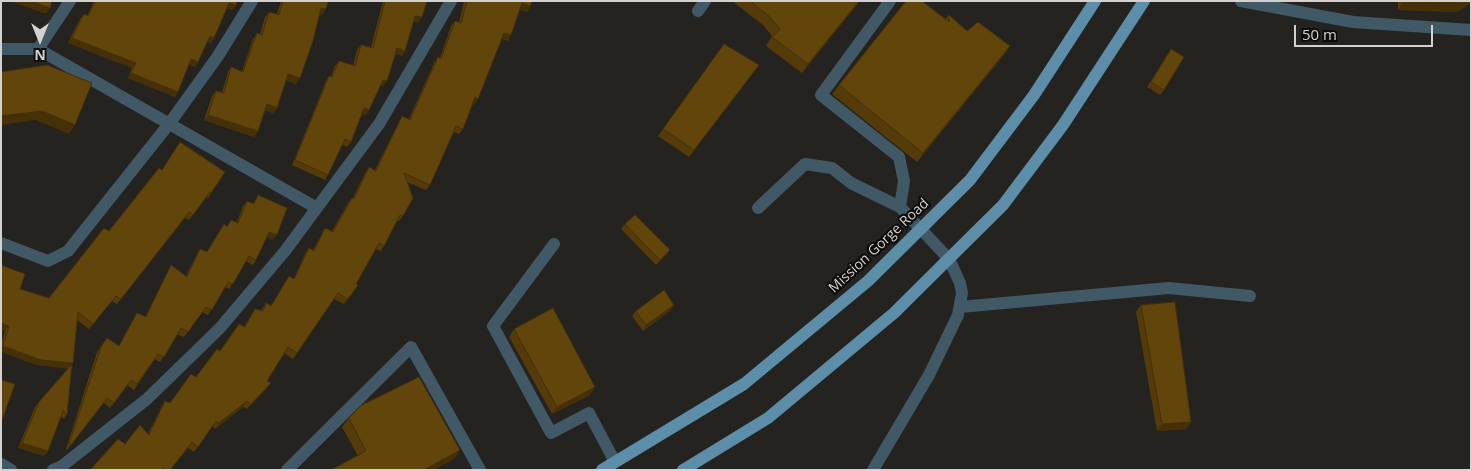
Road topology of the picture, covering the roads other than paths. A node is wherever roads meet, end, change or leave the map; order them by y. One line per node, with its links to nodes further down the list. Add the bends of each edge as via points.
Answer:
1 (70, 1): 10 (lane)
2 (252, 1): 11 (lane, via 218,56)
3 (451, 1): 12 (lane, via 379,124)
4 (890, 1): 13 (lane, via 821,94 899,157 904,181)
5 (1094, 1): 15 (main road, Mission Gorge Road, via 1034,94 970,180)
6 (1144, 1): 18 (main road, via 1063,125 1003,206)
7 (1241, 1): 8 (lane, via 1353,22)
8 (1471, 30)
9 (1, 49): 10 (lane)
10 (38, 49): 11 (lane)
11 (169, 124): 12 (lane); 16 (lane, via 68,251 48,261)
12 (315, 207): 24 (lane, via 285,251 220,328 147,398)
13 (900, 207): 14 (lane, via 851,183 832,168 805,164); 15 (lane)
14 (758, 208)
15 (921, 229): 18 (lane); 22 (main road, Mission Gorge Road, via 868,281 744,384)
16 (1, 243)
17 (554, 244): 22 (lane, via 493,326 551,433 589,413)
18 (949, 259): 20 (lane, via 960,283); 27 (main road, via 894,313 768,418)
19 (1250, 296): 20 (lane, via 1169,288)
20 (960, 307): 28 (lane, via 929,375)
21 (1, 464): 23 (lane)
22 (607, 467)
23 (12, 470)
24 (53, 470)
25 (287, 470): 26 (lane, via 411,347)
26 (480, 470)
27 (683, 470)
28 (873, 470)

